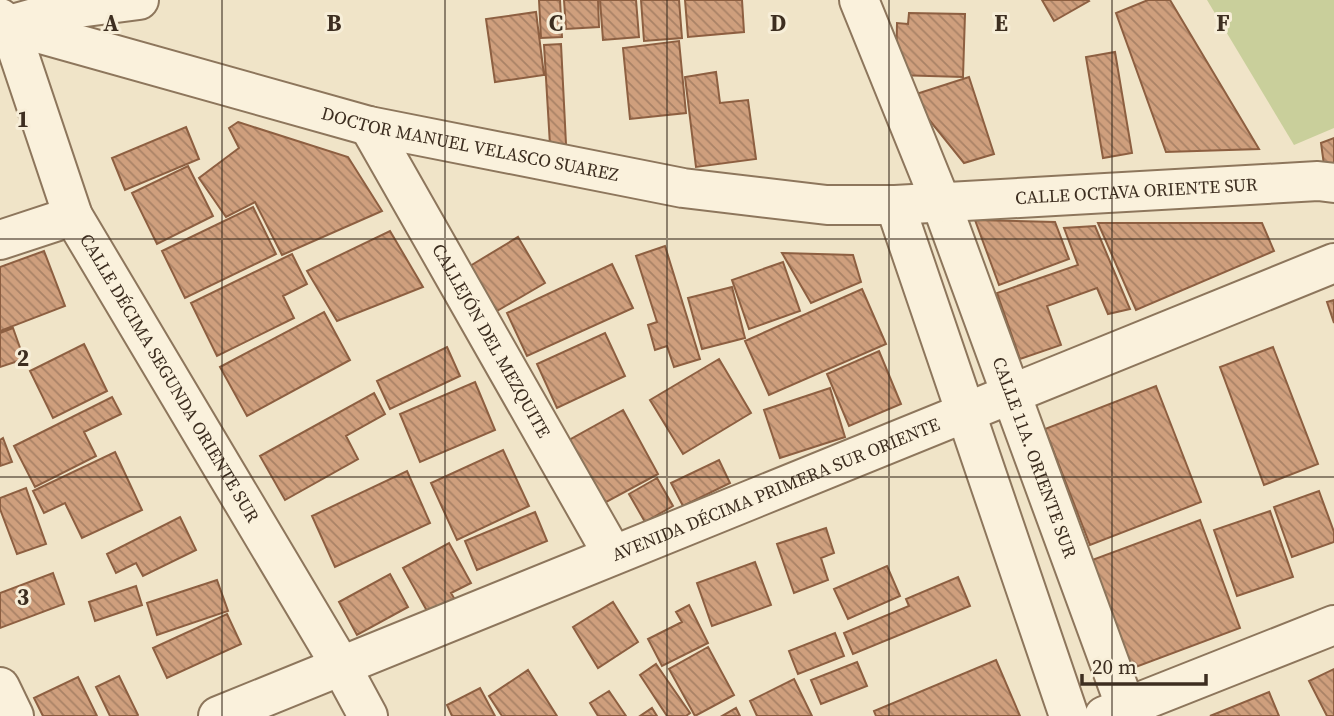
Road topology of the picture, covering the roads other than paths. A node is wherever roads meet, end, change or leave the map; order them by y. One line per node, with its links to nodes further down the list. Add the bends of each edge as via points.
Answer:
1 (139, 0): 3 (street)
2 (859, 0): 6 (street, CALLE 11A. ORIENTE SUR)
3 (3, 22): 4 (street, DOCTOR MANUEL VELASCO SUAREZ); 8 (street, CALLE DÉCIMA SEGUNDA ORIENTE SUR)
4 (369, 126): 7 (street, DOCTOR MANUEL VELASCO SUAREZ, via 682,188 827,205); 13 (street, CALLEJÓN DEL MEZQUITE)
5 (1334, 183): 6 (street, CALLE OCTAVA ORIENTE SUR)
6 (940, 200): 7 (street, DOCTOR MANUEL VELASCO SUAREZ); 11 (street, CALLE 11A. ORIENTE SUR)
7 (895, 205): 12 (street)
8 (72, 216): 9 (street); 15 (street, CALLE DÉCIMA SEGUNDA ORIENTE SUR)
9 (0, 240)
10 (1334, 262): 11 (street, AVENIDA DÉCIMA PRIMERA SUR ORIENTE)
11 (1010, 394): 12 (street, AVENIDA DÉCIMA PRIMERA SUR ORIENTE); 17 (street, CALLE 11A. ORIENTE SUR)
12 (965, 412): 13 (street, AVENIDA DÉCIMA PRIMERA SUR ORIENTE); 21 (street)
13 (613, 555): 15 (street, AVENIDA DÉCIMA PRIMERA SUR ORIENTE)
14 (1334, 625): 17 (street)
15 (341, 666): 19 (street, AVENIDA DÉCIMA PRIMERA SUR ORIENTE); 20 (street, CALLE DÉCIMA SEGUNDA ORIENTE SUR)
16 (0, 687): 18 (street)
17 (1120, 713)
18 (14, 716)
19 (218, 716)
20 (368, 716)
21 (1069, 716)

